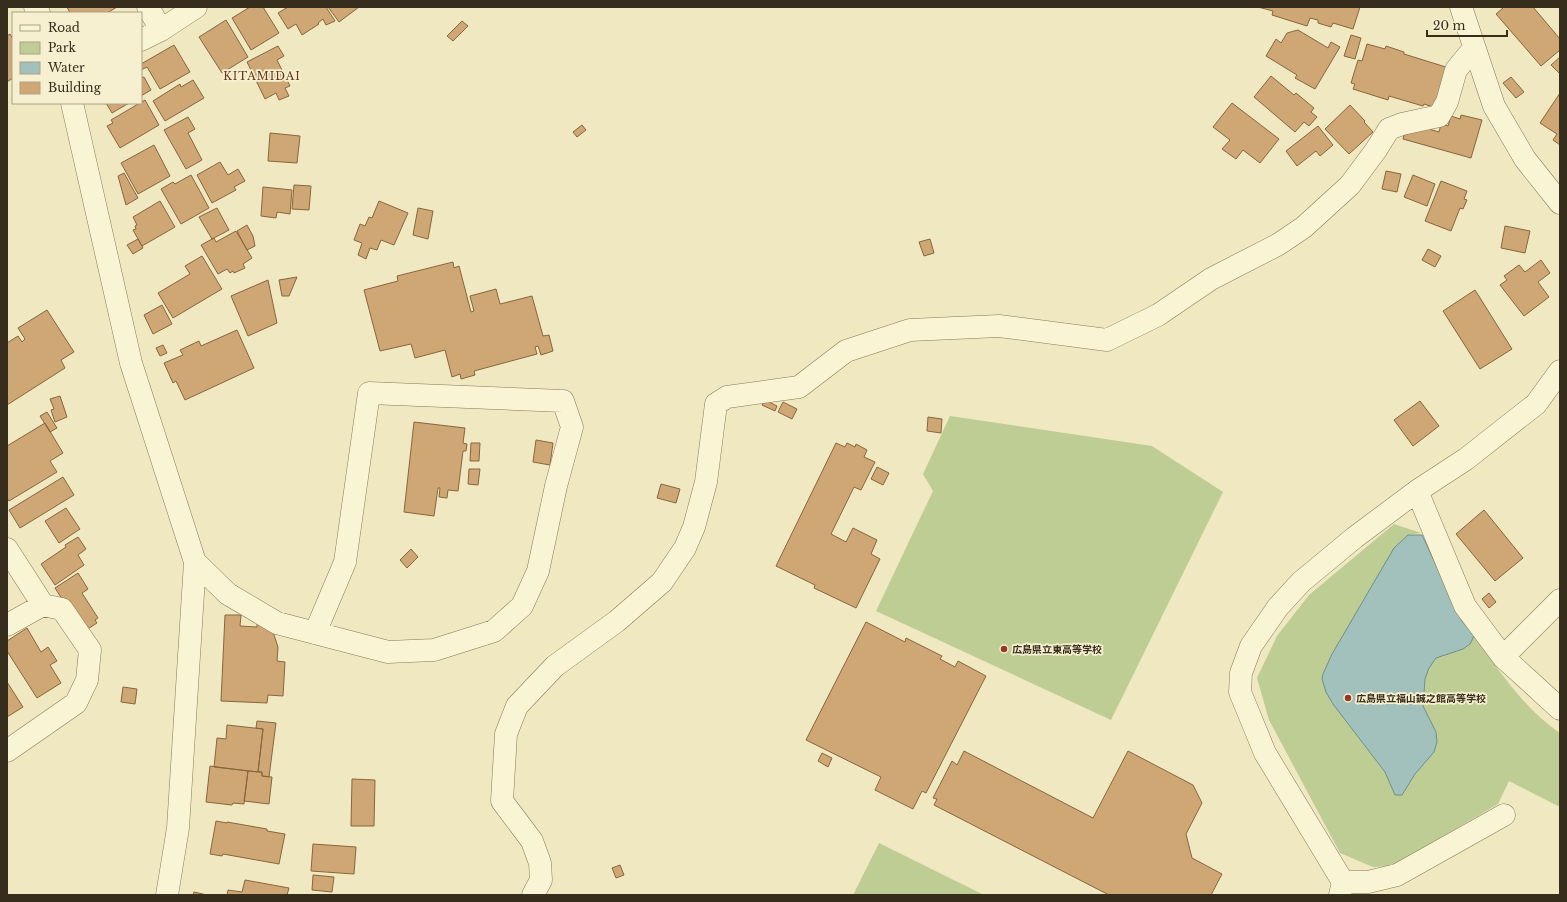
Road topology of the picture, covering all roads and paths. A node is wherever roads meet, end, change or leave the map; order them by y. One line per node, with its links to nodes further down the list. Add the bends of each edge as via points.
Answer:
1 (148, 7): 4 (street)
2 (196, 7): 4 (street)
3 (1461, 7): 6 (street)
4 (161, 30): 5 (street)
5 (142, 40)
6 (1474, 48): 8 (street, via 1494,106 1525,159); 23 (street, via 1456,70 1447,102 1439,116 1389,129 1350,184 1304,227 1279,244 1211,279 1158,315 1107,340 999,326 910,330 846,351 799,386 728,397 716,404 706,482 694,527 685,548 662,582 617,621 555,666 517,706 506,734 502,801 532,841 540,863 541,880)
7 (72, 104): 12 (street, via 131,363)
8 (1560, 203)
9 (1560, 371): 10 (street, via 1536,404 1466,459)
10 (1418, 491): 17 (street, via 1465,606); 21 (street, via 1354,538 1301,582 1278,607 1251,646 1241,672 1240,692 1265,753)
11 (7, 549): 14 (street)
12 (194, 562): 16 (street, via 228,594 277,623); 22 (street, via 178,828)
13 (1560, 600): 17 (street)
14 (43, 605): 15 (street); 19 (street, via 62,609 90,650 87,680 76,703)
15 (7, 625)
16 (315, 633): 16 (street, via 388,652 434,650 494,631 522,606 538,571 556,486 572,427 563,401 369,393 345,562)
17 (1502, 657): 18 (street)
18 (1560, 709)
19 (7, 750)
20 (1504, 815): 21 (street, via 1396,875)
21 (1341, 889)
22 (168, 895)
23 (533, 895)

